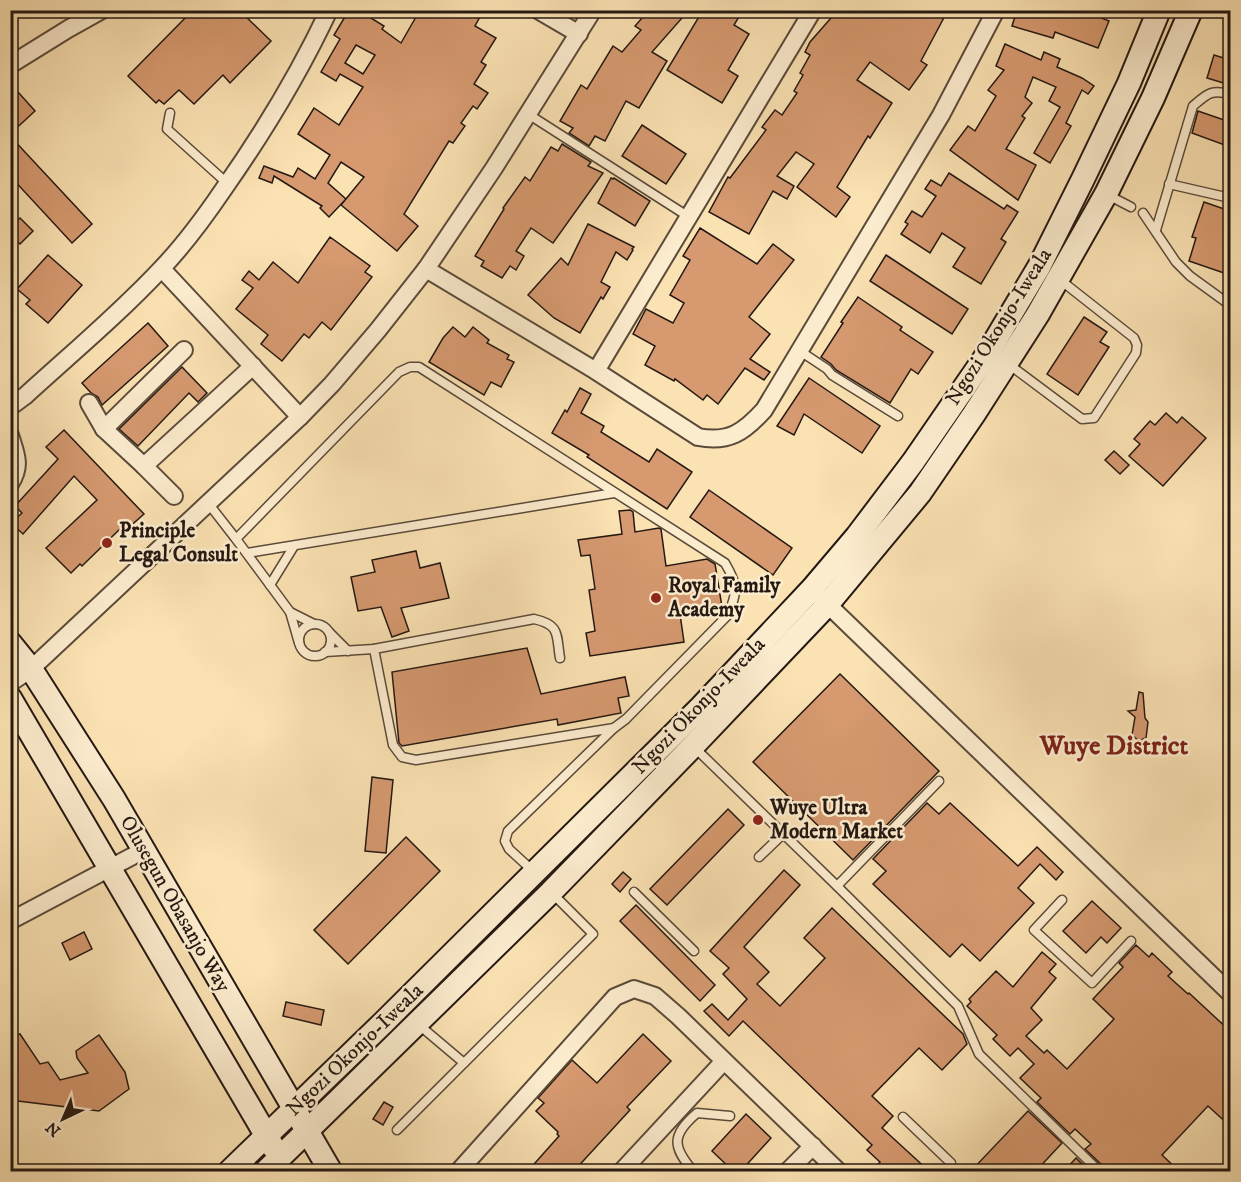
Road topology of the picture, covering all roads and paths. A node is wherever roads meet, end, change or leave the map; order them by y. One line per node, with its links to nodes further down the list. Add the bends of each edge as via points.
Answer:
1 (102, 10): 10 (street)
2 (329, 10): 14 (street, via 295,76)
3 (538, 10): 9 (street)
4 (593, 10): 9 (street)
5 (813, 10): 20 (street)
6 (996, 10): 27 (street, via 941,115)
7 (1159, 10): 46 (street, Ngozi Okonjo-Iweala, via 1129,83 1039,267 986,356 857,536)
8 (1191, 10): 16 (street, Ngozi Okonjo-Iweala)
9 (579, 34): 13 (street)
10 (10, 65)
11 (1230, 94): 15 (lane, via 1218,91 1193,106)
12 (170, 113): 14 (lane, via 167,129)
13 (528, 114): 20 (lane); 23 (street)
14 (228, 184): 22 (street)
15 (1169, 184): 17 (lane); 21 (lane)
16 (1106, 194): 18 (lane); 24 (street, Ngozi Okonjo-Iweala)
17 (1230, 198)
18 (1131, 207)
19 (1143, 213): 21 (lane)
20 (689, 217): 30 (street)
21 (1156, 230): 25 (lane, via 1176,262)
22 (162, 269): 29 (street); 32 (street)
23 (426, 269): 30 (street); 34 (street)
24 (1058, 278): 28 (street, Ngozi Okonjo-Iweala); 28 (lane, via 1134,338 1136,353 1094,418 1088,419 1082,419)
25 (1230, 305)
26 (184, 350): 35 (street)
27 (800, 351): 30 (street, via 764,410 740,432 724,439 699,437); 33 (lane)
28 (1007, 363): 46 (street, Ngozi Okonjo-Iweala, via 920,494)
29 (253, 366): 34 (street); 37 (street)
30 (596, 371)
31 (89, 403): 35 (street)
32 (10, 407)
33 (897, 416)
34 (300, 417): 41 (street)
35 (104, 429): 37 (street)
36 (10, 435): 38 (street, via 18,464)
37 (144, 466): 40 (street)
38 (10, 484)
39 (614, 493): 42 (lane, via 431,374 410,367 399,372); 43 (lane); 59 (lane, via 725,563 735,579 736,597 728,615)
40 (174, 496)
41 (208, 504): 42 (lane); 56 (street)
42 (236, 539): 44 (lane)
43 (294, 546): 44 (lane); 45 (lane)
44 (247, 553): 45 (lane)
45 (270, 585): 47 (lane)
46 (820, 597): 60 (street, Ngozi Okonjo-Iweala); 66 (street, Ngozi Okonjo-Iweala, via 701,707); 74 (street)
47 (290, 612): 48 (lane); 51 (lane)
48 (314, 624): 49 (lane); 51 (lane, via 304,628)
49 (329, 632): 53 (lane); 54 (lane, via 331,643)
50 (10, 643): 56 (street, Olusegun Obasanjo Way)
51 (298, 643): 54 (lane, via 309,655)
52 (374, 649): 53 (lane); 55 (lane, via 534,619 548,622 555,629); 59 (lane, via 393,745 402,757 416,760)
53 (348, 651): 54 (lane)
54 (325, 652)
55 (560, 658)
56 (31, 669): 57 (street); 63 (street, Olusegun Obasanjo Way)
57 (10, 683)
58 (10, 698): 65 (street, Olusegun Obasanjo Way)
59 (614, 728): 66 (lane, via 507,831 505,841 509,849)
60 (693, 746): 62 (lane); 68 (street, Ngozi Okonjo-Iweala)
61 (939, 782): 67 (lane)
62 (783, 834): 64 (lane); 67 (lane)
63 (144, 850): 65 (street); 78 (street, Olusegun Obasanjo Way)
64 (759, 858)
65 (110, 869): 71 (street); 83 (street, Olusegun Obasanjo Way)
66 (534, 873): 78 (street, Ngozi Okonjo-Iweala)
67 (837, 886): 95 (lane, via 958,1006 979,1054)
68 (551, 892): 75 (street, Ngozi Okonjo-Iweala); 77 (lane, via 593,934)
69 (634, 892): 73 (lane)
70 (1062, 900): 72 (lane, via 1034,930 1092,983)
71 (10, 921)
72 (1131, 941)
73 (694, 951)
74 (1230, 993)
75 (417, 1023): 77 (lane); 82 (street, Ngozi Okonjo-Iweala)
76 (724, 1060): 84 (street); 86 (street, via 655,996 634,989 615,997); 91 (street)
77 (464, 1063): 81 (lane)
78 (294, 1109): 82 (street, Olusegun Obasanjo Way); 83 (street, Ngozi Okonjo-Iweala)
79 (730, 1116): 92 (lane, via 697,1113 678,1134 677,1145 683,1160)
80 (903, 1117): 85 (lane)
81 (398, 1130)
82 (307, 1131): 87 (street, Ngozi Okonjo-Iweala); 89 (street, Olusegun Obasanjo Way)
83 (266, 1135): 87 (street, Olusegun Obasanjo Way); 88 (street, Ngozi Okonjo-Iweala)
84 (813, 1146): 93 (street); 94 (street)
85 (951, 1163)
86 (464, 1166): 90 (street)
87 (277, 1167)
88 (229, 1172)
89 (331, 1172)
90 (482, 1172)
91 (621, 1172)
92 (694, 1172)
93 (787, 1172)
94 (839, 1172)
95 (1100, 1172)

